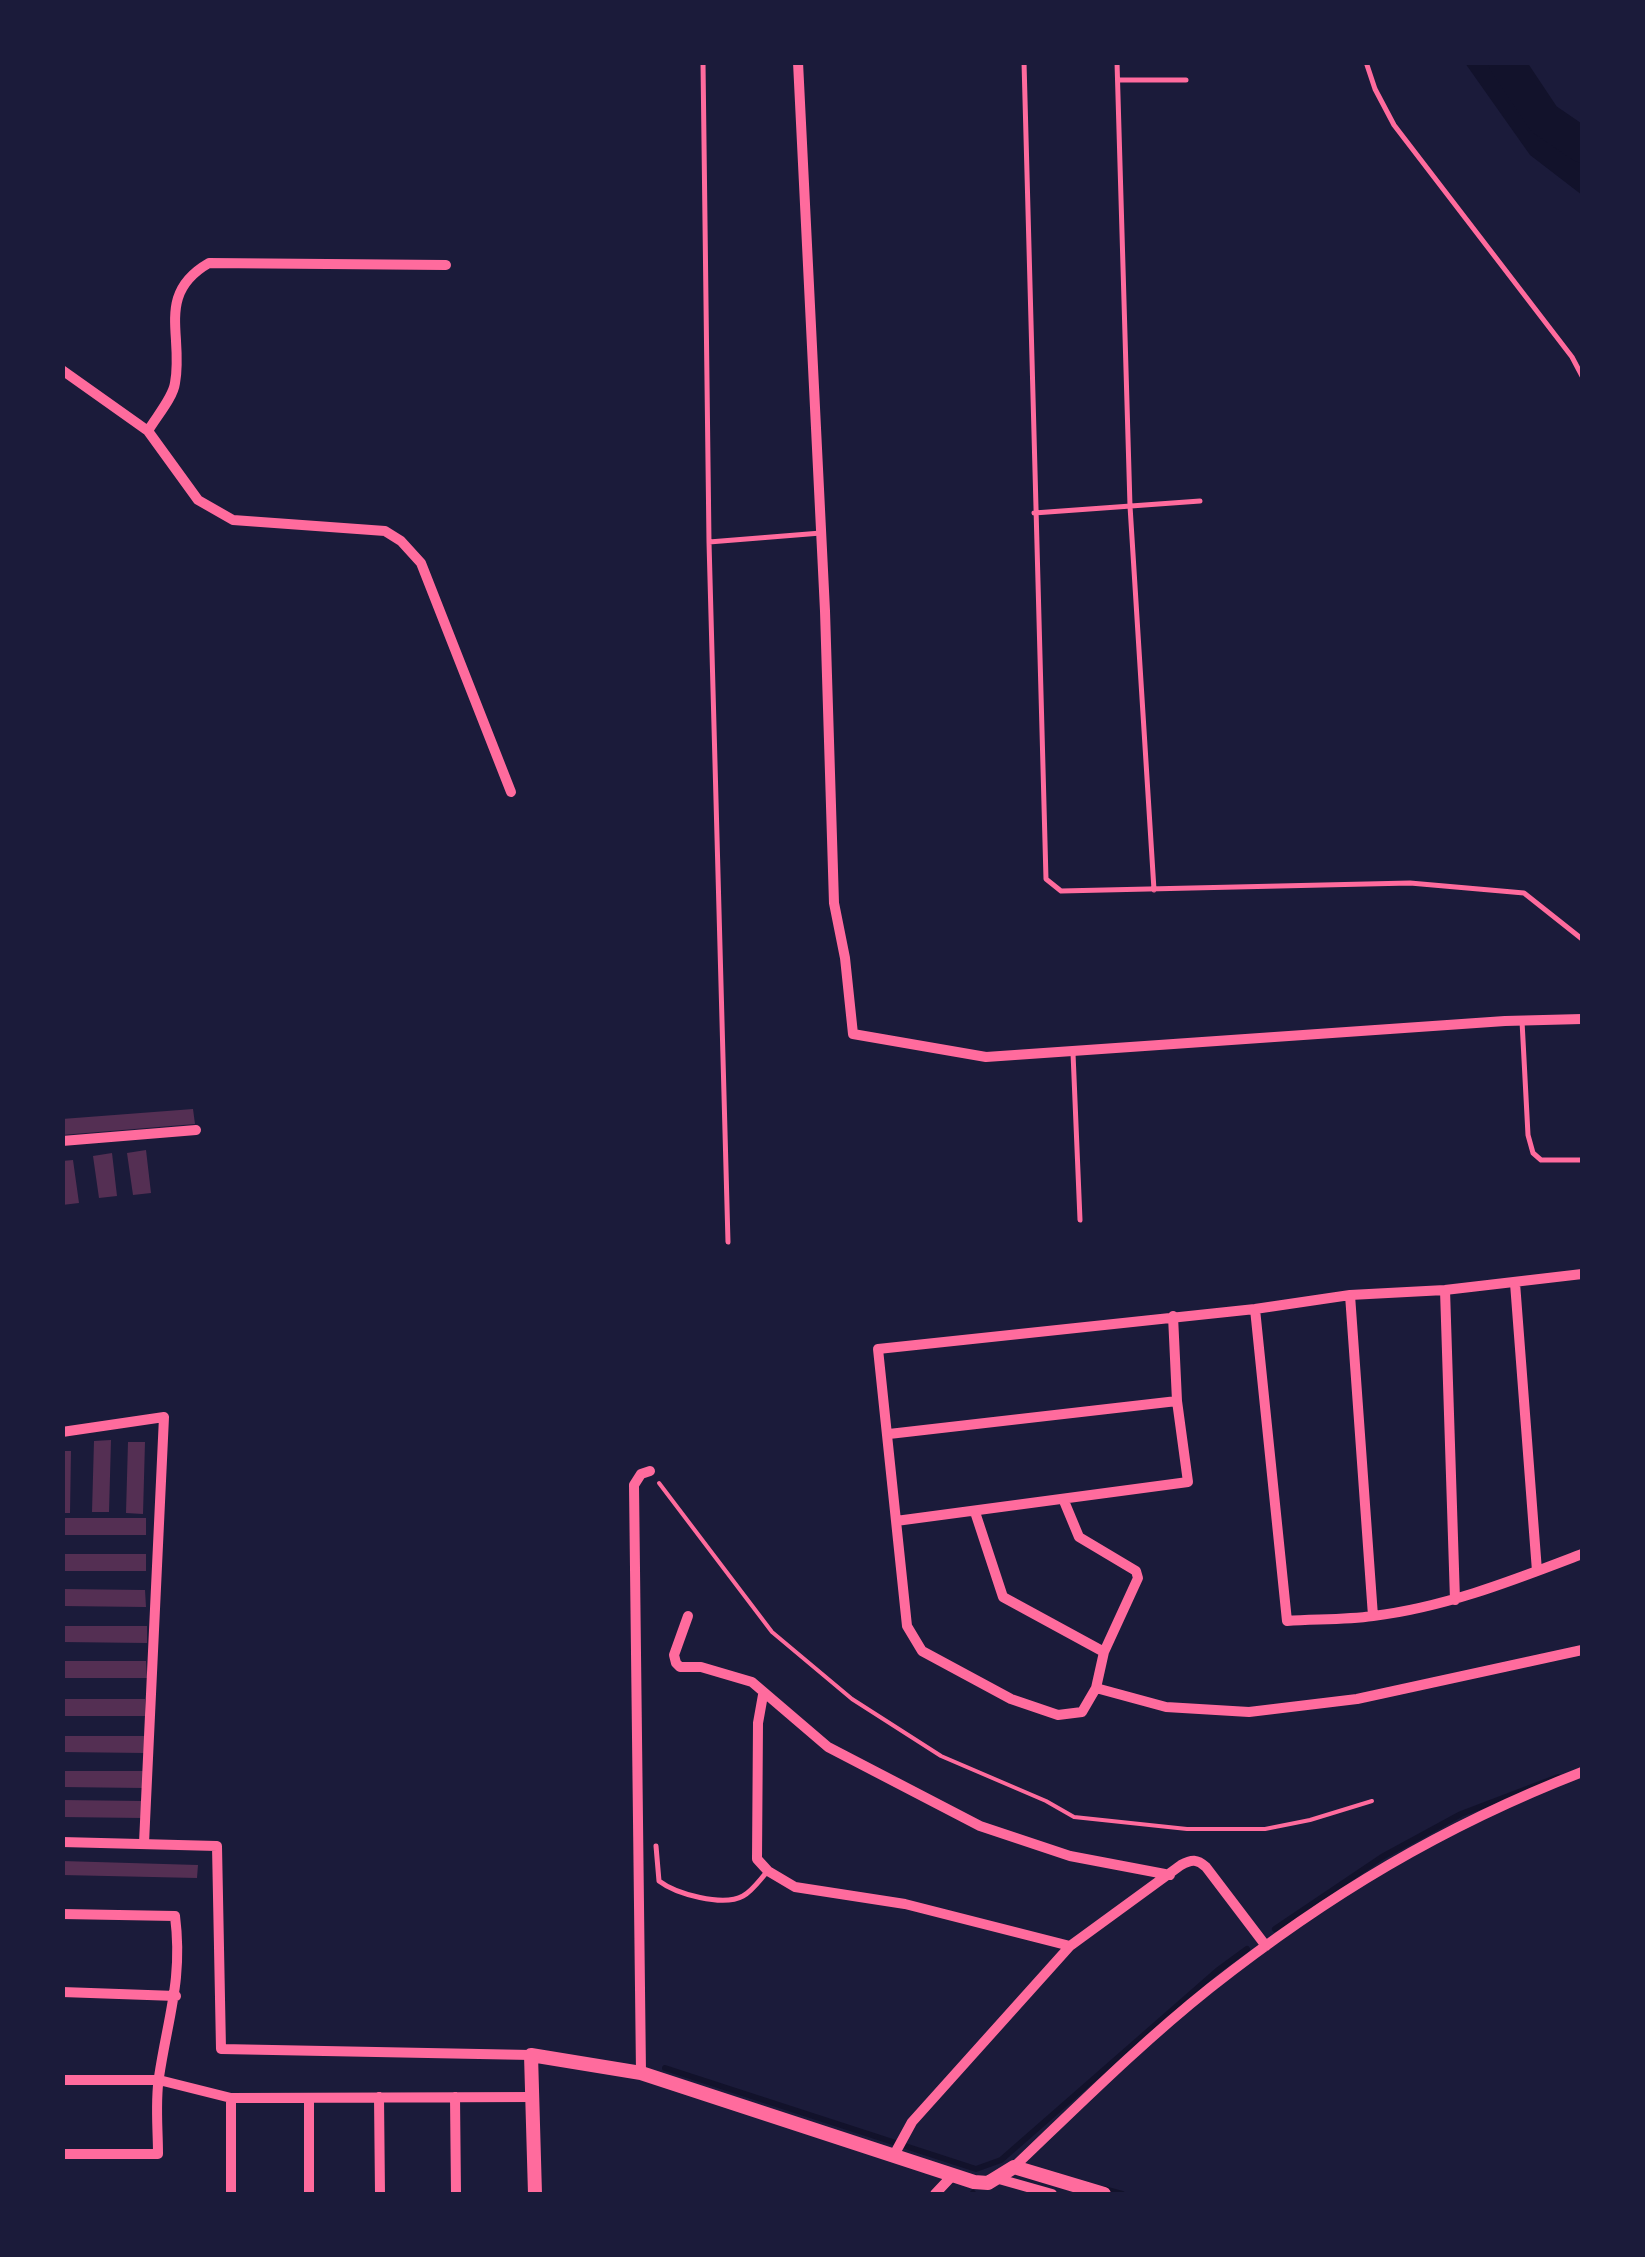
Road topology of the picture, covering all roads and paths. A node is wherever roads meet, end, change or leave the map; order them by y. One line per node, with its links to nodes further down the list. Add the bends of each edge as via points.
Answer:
1 (703, 62): 16 (lane)
2 (798, 62): 15 (street)
3 (1024, 62): 14 (lane)
4 (1117, 62): 6 (lane)
5 (1366, 62): 10 (lane, via 1394,125)
6 (1118, 80): 7 (lane); 13 (lane)
7 (1186, 80)
8 (446, 265): 11 (street, via 209,263 192,273 176,298 176,385)
9 (62, 370): 11 (street)
10 (1582, 376)
11 (148, 431): 17 (street, via 198,500 233,520 386,531 401,541 421,563)
12 (1200, 501): 13 (lane)
13 (1130, 506): 14 (lane); 18 (lane)
14 (1034, 512): 18 (lane, via 1046,880 1060,890)
15 (821, 533): 16 (lane); 22 (street, via 834,903 853,1034 986,1057)
16 (708, 542): 27 (lane)
17 (510, 792)
18 (1154, 890): 19 (lane, via 1410,883 1524,893)
19 (1582, 940)
20 (1582, 1019): 21 (street)
21 (1522, 1021): 22 (street); 25 (lane, via 1533,1153 1541,1160)
22 (1073, 1052): 26 (lane)
23 (196, 1130): 24 (street)
24 (62, 1140)
25 (1582, 1160)
26 (1080, 1220)
27 (728, 1242)
28 (1582, 1274): 29 (street)
29 (1514, 1282): 30 (street); 42 (street)
30 (1445, 1290): 31 (street); 43 (street)
31 (1350, 1295): 32 (street); 45 (street)
32 (1255, 1310): 33 (street); 45 (street, via 1287,1621)
33 (1173, 1316): 34 (street); 36 (street, via 878,1349)
34 (1177, 1401): 36 (street); 38 (street, via 1188,1482)
35 (62, 1432): 53 (street, via 164,1417)
36 (889, 1434): 40 (street)
37 (650, 1471): 51 (path, via 772,1632 852,1699 942,1756 1074,1817 1265,1829); 63 (street, via 634,1485)
38 (1064, 1501): 39 (street); 47 (street, via 1079,1537 1138,1578)
39 (975, 1512): 40 (street); 47 (street, via 1003,1597)
40 (896, 1520): 48 (street, via 908,1626 922,1651 1010,1699 1058,1715 1082,1712)
41 (1582, 1554): 42 (street)
42 (1537, 1571): 43 (street)
43 (1456, 1600): 45 (street)
44 (688, 1616): 49 (street, via 676,1663 729,1673)
45 (1373, 1616)
46 (1582, 1650): 48 (street, via 1357,1699 1249,1712 1166,1707)
47 (1104, 1652): 48 (street)
48 (1096, 1688)
49 (763, 1695): 55 (street, via 757,1858); 56 (street, via 828,1747 980,1826 1070,1856)
50 (1582, 1772): 59 (street, via 1430,1839)
51 (1372, 1801)
52 (62, 1842): 53 (street)
53 (144, 1843): 62 (street, via 217,1846 221,2049)
54 (656, 1846): 55 (lane, via 659,1881 670,1889 741,1898)
55 (768, 1871): 58 (street, via 795,1886 905,1904)
56 (1170, 1874): 58 (street); 59 (street, via 1198,1860)
57 (62, 1914): 61 (street, via 175,1916)
58 (1070, 1946): 72 (street, via 912,2122)
59 (1266, 1946): 73 (street, via 1181,2013)
60 (62, 1992): 61 (street)
61 (176, 1996): 65 (street)
62 (531, 2055): 63 (street); 68 (street)
63 (641, 2073): 72 (street)
64 (62, 2080): 65 (street)
65 (158, 2080): 69 (street); 71 (street, via 158,2154)
66 (379, 2097): 67 (street); 70 (street); 78 (street)
67 (455, 2097): 68 (street); 79 (street)
68 (534, 2097): 80 (street)
69 (231, 2098): 70 (street); 76 (street)
70 (308, 2098): 77 (street)
71 (62, 2154)
72 (894, 2156): 74 (street)
73 (1014, 2167): 75 (street); 83 (street)
74 (952, 2176): 75 (street, via 988,2183); 81 (street)
75 (999, 2178): 82 (street)
76 (231, 2194)
77 (308, 2194)
78 (380, 2194)
79 (456, 2194)
80 (535, 2194)
81 (936, 2194)
82 (1052, 2194)
83 (1104, 2194)

